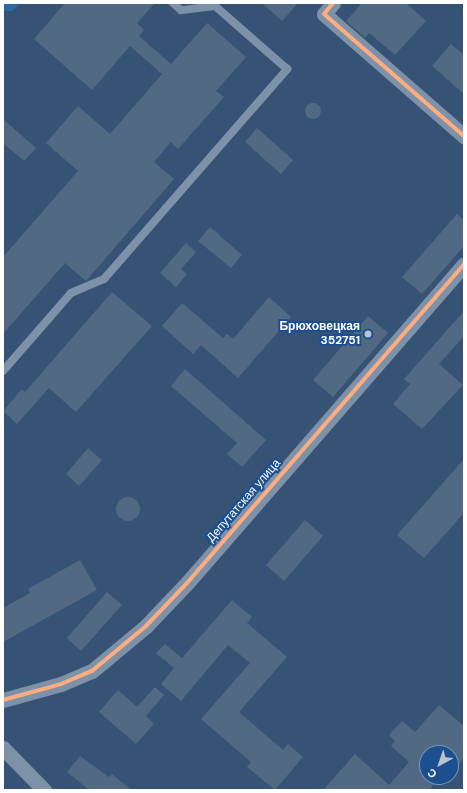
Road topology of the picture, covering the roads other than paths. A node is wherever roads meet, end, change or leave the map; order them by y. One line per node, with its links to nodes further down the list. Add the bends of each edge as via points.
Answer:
1 (173, 3): 5 (lane, via 181,10 215,6 287,69 104,279 71,293)
2 (333, 3): 3 (street, via 324,14)
3 (464, 136)
4 (464, 264): 6 (street, Депутатская улица, via 192,577 146,626 92,671 61,684)
5 (3, 371)
6 (3, 700)
7 (3, 748): 8 (street)
8 (44, 790)

